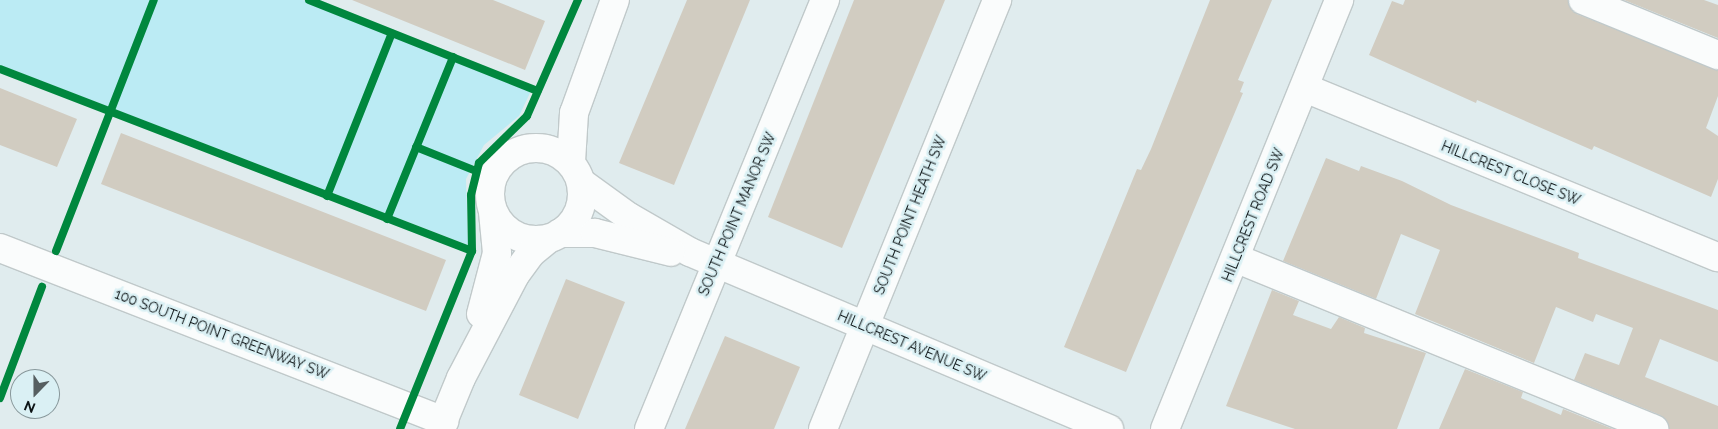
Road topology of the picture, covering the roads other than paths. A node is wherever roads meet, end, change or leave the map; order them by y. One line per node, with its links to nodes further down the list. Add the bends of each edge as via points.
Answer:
1 (615, 0): 7 (street)
2 (825, 0): 16 (street, SOUTH POINT MANOR SW)
3 (997, 0): 17 (street, SOUTH POINT HEATH SW)
4 (1339, 0): 8 (street, HILLCREST ROAD SW)
5 (1583, 0): 6 (street)
6 (1718, 54)
7 (588, 66): 9 (street, via 550,133); 10 (street, via 570,133)
8 (1305, 88): 14 (street, HILLCREST CLOSE SW); 15 (street, HILLCREST ROAD SW)
9 (530, 148): 10 (street, via 554,150); 11 (street, via 513,153 497,169 490,192)
10 (576, 172): 12 (street, via 580,212); 16 (street, HILLCREST AVENUE SW, via 629,217)
11 (493, 212): 12 (street, via 501,224 519,237); 18 (street, via 498,253)
12 (554, 236): 16 (street, HILLCREST AVENUE SW, via 595,232); 18 (street, via 531,252 515,275)
13 (0, 248): 19 (street, 100 SOUTH POINT GREENWAY SW)
14 (1718, 257)
15 (1234, 258): 23 (street, HILLCREST ROAD SW); 24 (street)
16 (717, 263): 17 (street, HILLCREST AVENUE SW); 20 (street, SOUTH POINT MANOR SW)
17 (865, 326): 21 (street, SOUTH POINT HEATH SW); 22 (street, HILLCREST AVENUE SW)
18 (462, 378): 19 (street)
19 (442, 425)
20 (649, 429)
21 (823, 429)
22 (1109, 429)
23 (1165, 429)
24 (1654, 429)

